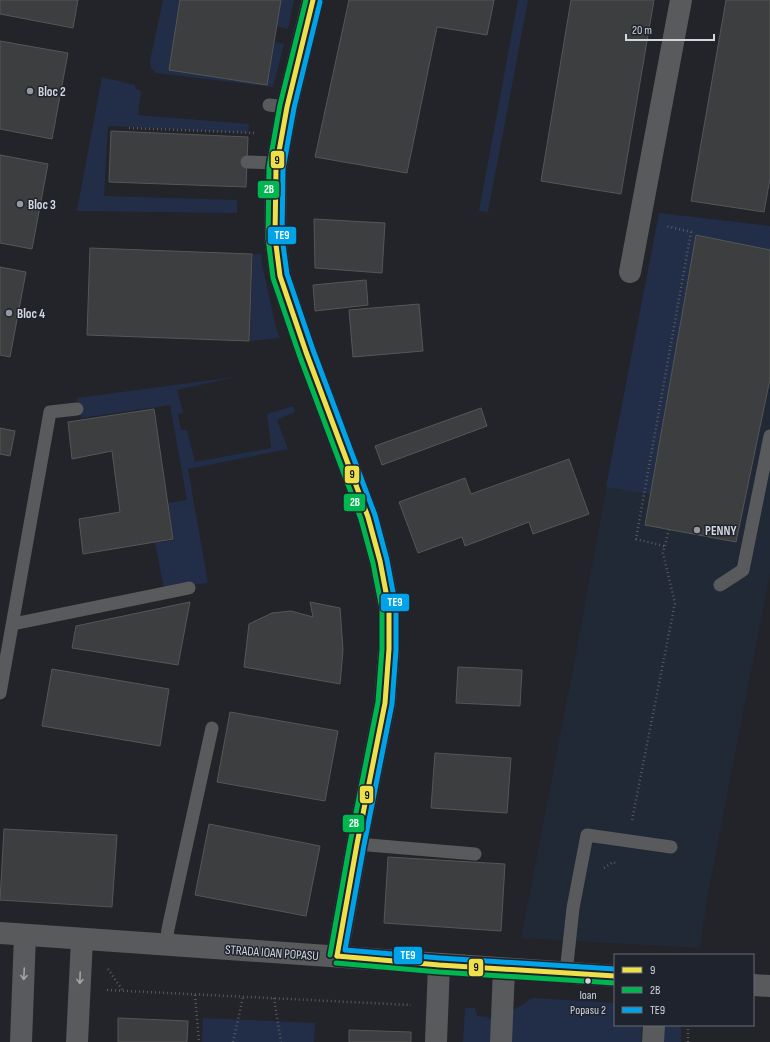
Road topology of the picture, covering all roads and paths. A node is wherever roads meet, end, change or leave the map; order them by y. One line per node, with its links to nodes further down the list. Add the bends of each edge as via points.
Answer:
1 (313, 0): 6 (street, via 278,106)
2 (681, 0): 7 (street)
3 (129, 128): 4 (path)
4 (264, 134)
5 (247, 162): 6 (lane)
6 (277, 164): 19 (street, via 275,237 280,276 368,517 389,608 390,649 386,703)
7 (640, 220): 8 (street); 12 (path, via 691,232 636,539)
8 (630, 272)
9 (77, 409): 15 (lane, via 50,412)
10 (770, 436): 13 (lane, via 743,570)
11 (669, 529): 12 (path)
12 (664, 546): 18 (path, via 663,553 674,603)
13 (720, 585)
14 (189, 588): 15 (lane)
15 (13, 624): 16 (lane)
16 (0, 693)
17 (212, 728): 26 (lane)
18 (628, 840): 20 (lane); 22 (path, via 624,864 613,862); 31 (lane, via 587,835 573,908)
19 (357, 844): 21 (lane); 27 (street)
20 (671, 847)
21 (474, 854)
22 (601, 870)
23 (0, 933): 24 (street, STRADA IOAN POPASU)
24 (25, 935): 25 (street, STRADA IOAN POPASU); 43 (street, one-way to 43)
25 (82, 939): 26 (street, STRADA IOAN POPASU); 35 (street, one-way to 35)
26 (166, 945): 27 (street, STRADA IOAN POPASU)
27 (337, 956): 29 (street, STRADA IOAN POPASU)
28 (104, 964): 36 (path)
29 (439, 965): 30 (street, STRADA IOAN POPASU); 48 (street)
30 (504, 969): 31 (street, STRADA IOAN POPASU); 49 (street)
31 (566, 973): 32 (street, STRADA IOAN POPASU)
32 (614, 976)
33 (754, 985): 34 (street)
34 (770, 986)
35 (79, 989): 36 (path); 44 (street)
36 (124, 991): 37 (path)
37 (195, 995): 38 (path); 45 (path)
38 (243, 997): 39 (path); 46 (path)
39 (274, 998): 40 (path, via 412,1005); 47 (path)
40 (415, 999)
41 (654, 1026): 50 (street)
42 (688, 1026): 51 (path)
43 (21, 1042)
44 (77, 1042)
45 (199, 1042)
46 (233, 1042)
47 (280, 1042)
48 (436, 1042)
49 (501, 1042)
50 (653, 1042)
51 (688, 1042)

